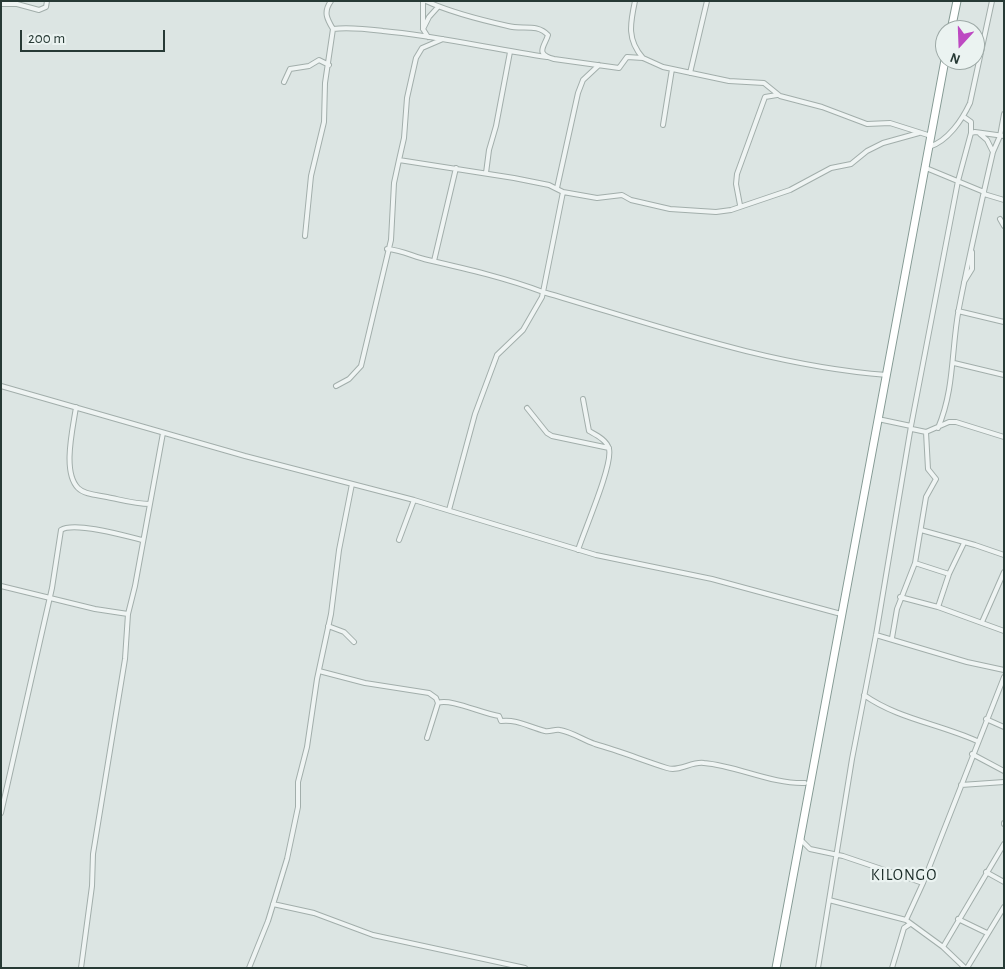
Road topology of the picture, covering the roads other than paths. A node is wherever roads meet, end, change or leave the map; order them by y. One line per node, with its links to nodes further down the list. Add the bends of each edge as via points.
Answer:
1 (47, 1): 8 (street, via 46,7 39,10)
2 (331, 1): 9 (street)
3 (426, 1): 10 (street); 13 (street)
4 (635, 1): 18 (street, via 631,19 632,41)
5 (707, 1): 23 (street)
6 (957, 1): 11 (highway)
7 (992, 1): 27 (street, via 970,103)
8 (1, 4)
9 (326, 4): 12 (street, via 327,20)
10 (438, 7): 13 (street); 17 (street, via 506,26 545,32 548,36 542,46)
11 (953, 20)
12 (333, 29): 14 (street, via 355,28); 19 (street)
13 (423, 29): 14 (street)
14 (428, 36): 15 (street)
15 (443, 40): 16 (street); 36 (street, via 422,48 416,58)
16 (510, 52): 17 (street); 39 (street)
17 (547, 57): 20 (street)
18 (643, 58): 20 (street, via 627,57 619,68); 21 (street)
19 (329, 65): 24 (street, via 319,60 290,70); 48 (street, via 324,122 311,176)
20 (599, 65): 41 (street, via 583,80 578,93)
21 (672, 69): 23 (street); 28 (street)
22 (944, 70): 32 (highway)
23 (690, 72): 25 (street, via 738,82 764,83)
24 (284, 82)
25 (777, 95): 29 (street, via 868,124 890,123); 45 (street, via 767,95 764,99 737,174)
26 (1004, 114): 33 (street)
27 (964, 117): 31 (street, via 971,122); 34 (street, via 946,137)
28 (663, 126)
29 (919, 132): 32 (street); 45 (street, via 882,144 852,164 831,168 790,190)
30 (979, 133): 31 (street); 33 (street); 35 (street)
31 (971, 134): 40 (street)
32 (931, 136): 34 (highway)
33 (1002, 136): 35 (street)
34 (929, 147): 38 (highway)
35 (993, 152): 43 (street)
36 (399, 160): 37 (street); 49 (street, via 394,183 391,240)
37 (456, 168): 39 (street); 50 (street)
38 (926, 168): 40 (street); 55 (highway)
39 (486, 173): 41 (street)
40 (958, 181): 43 (street); 63 (street)
41 (558, 188): 42 (street)
42 (563, 192): 45 (street, via 601,199 622,195 647,204 681,210 716,212); 51 (street)
43 (984, 193): 44 (street); 52 (street)
44 (1004, 200)
45 (740, 205)
46 (1000, 219): 47 (street)
47 (1004, 226)
48 (305, 236)
49 (387, 249): 50 (street); 58 (street, via 382,286 361,366 349,379)
50 (434, 261): 51 (street)
51 (543, 292): 55 (street, via 749,352 848,372); 72 (street, via 538,307 523,330 497,355 475,414)
52 (958, 310): 53 (street); 54 (street)
53 (1004, 322)
54 (954, 363): 56 (street); 64 (street, via 946,409)
55 (887, 375): 62 (highway)
56 (1004, 375)
57 (1, 386): 60 (street)
58 (336, 386)
59 (583, 399): 68 (street, via 589,431)
60 (76, 408): 66 (street); 71 (street, via 70,467 77,487 131,503)
61 (527, 408): 68 (street, via 552,436)
62 (878, 419): 63 (street); 87 (highway)
63 (911, 428): 65 (street); 91 (street)
64 (938, 428): 65 (street); 67 (street, via 956,422)
65 (926, 432): 73 (street, via 928,469 936,479 926,497)
66 (163, 433): 69 (street); 71 (street)
67 (1004, 438)
68 (609, 448): 77 (street, via 607,467)
69 (352, 484): 70 (street); 89 (street)
70 (414, 500): 72 (street); 75 (street)
71 (150, 504): 74 (street)
72 (449, 510): 77 (street)
73 (921, 530): 76 (street); 79 (street)
74 (142, 540): 83 (street, via 64,528 60,534); 86 (street)
75 (399, 540)
76 (964, 543): 78 (street); 81 (street)
77 (578, 550): 87 (street, via 721,581)
78 (1004, 555)
79 (915, 563): 81 (street); 84 (street)
80 (1004, 572): 88 (street)
81 (949, 574): 85 (street)
82 (1, 586): 83 (street)
83 (50, 596): 86 (street, via 95,609); 108 (street)
84 (900, 597): 85 (street); 92 (street)
85 (938, 607): 88 (street)
86 (128, 614): 123 (street, via 125,659 93,854)
87 (841, 614): 109 (highway)
88 (982, 622): 90 (street)
89 (328, 626): 93 (street, via 344,632); 95 (street)
90 (1004, 631)
91 (876, 635): 92 (street); 97 (street)
92 (892, 638): 94 (street)
93 (354, 642)
94 (1004, 670)
95 (319, 671): 98 (street, via 365,683 429,693); 116 (street, via 298,782 298,807)
96 (1004, 677): 99 (street)
97 (864, 695): 102 (street, via 880,707); 111 (street)
98 (438, 703): 101 (street); 106 (street, via 443,701 499,716 501,721 521,722 542,730 560,730 611,747 625,756 640,757 670,769 702,762)
99 (986, 719): 100 (street); 102 (street)
100 (1004, 727)
101 (428, 738)
102 (977, 741): 103 (street)
103 (972, 754): 104 (street); 107 (street)
104 (1004, 771)
105 (1004, 782): 107 (street)
106 (805, 783)
107 (961, 785): 113 (street)
108 (1, 813)
109 (800, 839): 111 (street, via 810,849); 126 (highway)
110 (1004, 844): 112 (street)
111 (836, 855): 113 (street); 115 (street)
112 (986, 872): 114 (street); 118 (street)
113 (923, 882): 119 (street)
114 (1004, 882)
115 (829, 900): 119 (street); 127 (street)
116 (273, 904): 124 (street); 125 (street, via 308,912 373,935)
117 (1004, 907): 121 (street)
118 (958, 919): 121 (street); 122 (street)
119 (906, 920): 120 (street)
120 (910, 924): 122 (street); 128 (street, via 904,928)
121 (987, 934): 129 (street)
122 (943, 947): 129 (street)
123 (81, 968)
124 (249, 968)
125 (525, 968)
126 (776, 968)
127 (818, 968)
128 (892, 968)
129 (966, 968)

